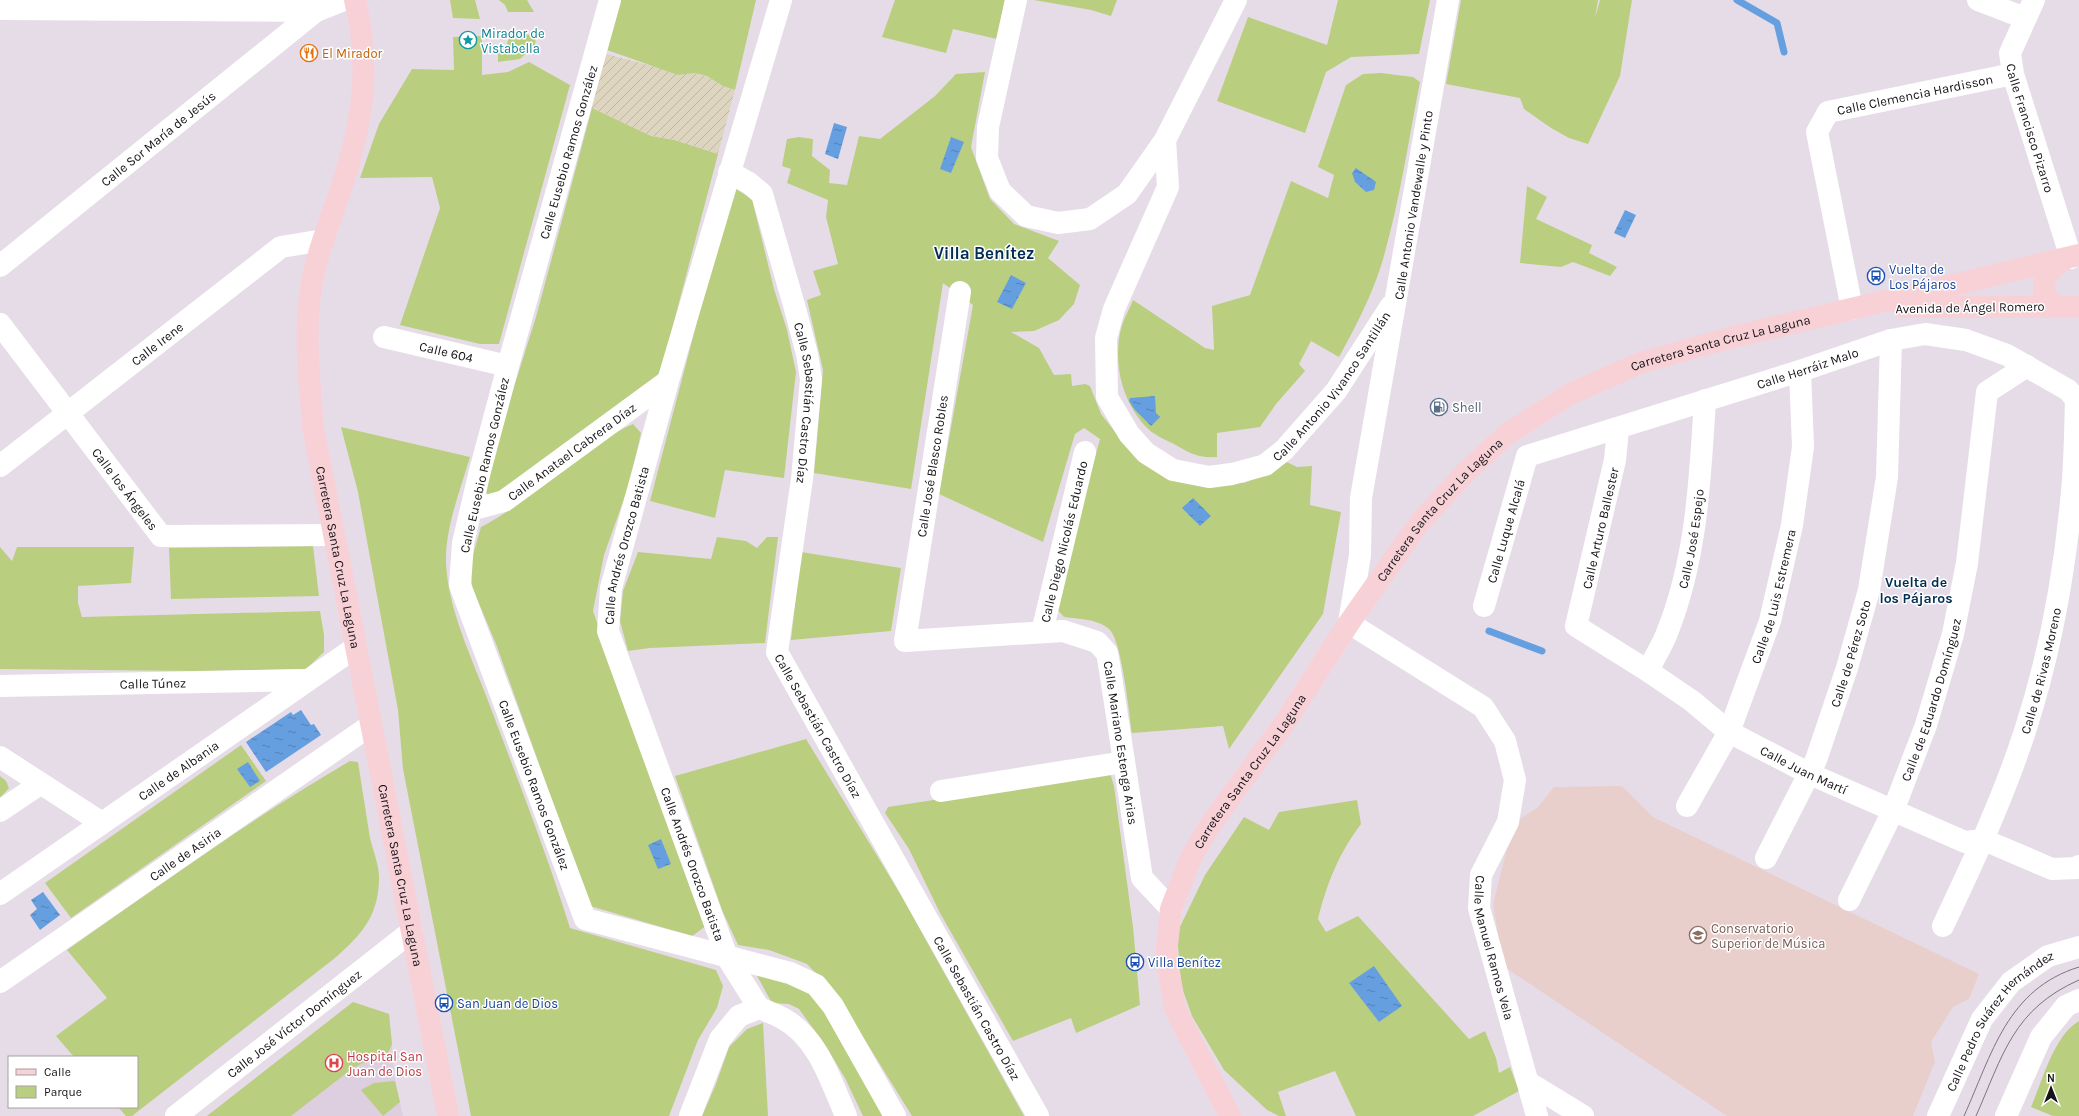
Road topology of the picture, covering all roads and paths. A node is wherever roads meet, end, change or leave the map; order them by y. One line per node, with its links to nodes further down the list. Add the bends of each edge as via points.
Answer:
1 (344, 0): 11 (street)
2 (355, 0): 15 (main road, Carretera Santa Cruz La Laguna, via 362,34 365,79 361,114 345,176)
3 (610, 0): 26 (street, Calle Eusebio Ramos González)
4 (781, 0): 14 (street)
5 (1016, 0): 13 (street, via 988,127 987,158 1000,191 1026,216 1058,223 1090,219 1127,194)
6 (1236, 0): 13 (street)
7 (1448, 0): 19 (street, Calle Antonio Vandewalle y Pinto)
8 (1978, 0): 10 (street)
9 (0, 9): 11 (street)
10 (2029, 9): 12 (street, Calle Francisco Pizarro, via 2010,53)
11 (316, 11): 17 (street, Calle Sor María de Jesús)
12 (2013, 74): 16 (street, Calle Francisco Pizarro); 22 (street, Calle Clemencia Hardisson, via 1828,112 1817,132)
13 (1165, 140): 19 (street, Calle Antonio Vivanco Santillán, via 1168,187 1114,309 1106,338 1107,397 1129,434 1146,453 1173,470 1209,477 1265,465 1284,450 1336,391)
14 (729, 172): 29 (street, Calle Andrés Orozco Batista); 79 (street, Calle Sebastián Castro Díaz, via 749,182 762,194 794,304 811,380 802,479 777,652)
15 (323, 240): 32 (street, Calle Irene, via 282,247); 39 (main road, Carretera Santa Cruz La Laguna, via 315,269 307,319 307,351 313,427)
16 (2071, 258): 20 (main road, via 2048,272 2044,279 2044,294); 22 (main road, Carretera Santa Cruz La Laguna)
17 (0, 266)
18 (960, 292): 44 (street, Calle José Blasco Robles)
19 (1398, 296): 41 (street, Calle Antonio Vandewalle y Pinto, via 1361,498 1360,555)
20 (2055, 306): 21 (main road, Avenida de Ángel Romero); 22 (main road, Avenida de Ángel Romero)
21 (2079, 306)
22 (1856, 309): 41 (main road, Carretera Santa Cruz La Laguna, via 1729,338 1640,363 1570,394 1507,434 1466,472 1420,522)
23 (0, 324): 32 (street, Calle los Ángeles)
24 (384, 337): 26 (street, Calle 604)
25 (1891, 340): 27 (street, Calle Herráiz Malo, via 1925,334 1944,336 1987,347); 28 (street, Calle Herráiz Malo); 53 (street, Calle de Pérez Soto, via 1887,477 1874,571 1847,668)
26 (508, 366): 38 (street, Calle Eusebio Ramos González)
27 (2026, 366): 31 (street, Calle Herráiz Malo, via 2068,390); 58 (street, Calle de Eduardo Domínguez, via 1987,392 1967,563 1953,634 1931,711)
28 (1800, 371): 30 (street, Calle Herráiz Malo); 50 (street, Calle de Luis Estremera, via 1803,447 1792,525 1770,621)
29 (668, 381): 38 (street, Calle Anatael Cabrera Díaz, via 504,502); 69 (street, Calle Andrés Orozco Batista, via 611,588 608,631)
30 (1705, 400): 33 (street, Calle Herráiz Malo); 46 (street, Calle José Espejo, via 1694,533 1676,609 1667,634)
31 (2078, 401): 37 (street, Calle de Rivas Moreno)
32 (68, 413): 36 (street, Calle Irene); 39 (street, Calle los Ángeles, via 161,536)
33 (1618, 429): 35 (street, Calle Herráiz Malo); 42 (street, Calle Arturo Ballester, via 1615,460)
34 (1085, 452): 43 (street, Calle Diego Nicolás Eduardo)
35 (1527, 456): 40 (street, Calle Luque Alcalá)
36 (0, 466)
37 (2076, 489): 60 (street, Calle de Rivas Moreno, via 2044,662 2021,743)
38 (471, 510): 69 (street, Calle Eusebio Ramos González, via 463,543 460,585 585,919)
39 (333, 535): 45 (main road, Carretera Santa Cruz La Laguna)
40 (1484, 606)
41 (1349, 623): 65 (main road, Carretera Santa Cruz La Laguna, via 1283,725 1210,825 1191,857); 73 (street, Calle Manuel Ramos Vela, via 1483,707 1505,741 1515,780 1508,822 1481,875 1480,908 1498,982)
42 (1576, 626): 46 (street, Calle Juan Martí)
43 (1042, 632): 44 (street, Calle Mariano Estenga Arias); 52 (street, Calle Mariano Estenga Arias, via 1064,631 1082,636 1097,642 1107,653)
44 (905, 641)
45 (356, 647): 47 (street, Calle de Albania); 49 (main road, Carretera Santa Cruz La Laguna)
46 (1648, 671): 50 (street, Calle Juan Martí, via 1692,701)
47 (306, 680): 48 (street, Calle Túnez); 59 (street, Calle de Albania)
48 (0, 686)
49 (371, 725): 67 (main road, Carretera Santa Cruz La Laguna); 70 (street, Calle de Asiria)
50 (1729, 732): 53 (street, Calle Juan Martí); 56 (street, Calle de Luis Estremera)
51 (0, 757): 54 (street)
52 (1124, 762): 55 (street); 65 (street, Calle Mariano Estenga Arias, via 1142,878)
53 (1810, 774): 58 (street, Calle Juan Martí); 61 (street, Calle de Pérez Soto)
54 (40, 784): 57 (street); 59 (street)
55 (941, 791)
56 (1687, 806)
57 (0, 811)
58 (1893, 811): 60 (street, Calle Juan Martí, via 1965,842); 64 (street, Calle de Eduardo Domínguez)
59 (102, 823): 63 (street, Calle de Albania)
60 (1984, 840): 62 (street, Calle Juan Martí, via 2052,869); 66 (street, Calle de Rivas Moreno)
61 (1766, 858)
62 (2079, 866)
63 (0, 894)
64 (1849, 900)
65 (1171, 909): 80 (main road, Carretera Santa Cruz La Laguna, via 1166,954 1175,1010)
66 (1943, 926)
67 (412, 931): 74 (street, Calle José Víctor Domínguez); 75 (main road, Carretera Santa Cruz La Laguna)
68 (2079, 947): 83 (street, Calle Pedro Suárez Hernández, via 2048,956 2011,982 1982,1019)
69 (727, 957): 72 (street, Calle Andrés Orozco Batista); 78 (street, via 790,973 816,985 833,1006)
70 (0, 982)
71 (2079, 1000): 84 (street, via 2066,1006 2041,1037)
72 (759, 1008): 76 (street, via 739,1016 720,1039); 77 (street, via 783,1018 804,1035 821,1059)
73 (1529, 1083): 81 (street, Calle Manuel Ramos Vela); 82 (street)
74 (176, 1116)
75 (448, 1116)
76 (690, 1116)
77 (846, 1116)
78 (895, 1116)
79 (1038, 1116)
80 (1230, 1116)
81 (1537, 1116)
82 (1583, 1116)
83 (1938, 1116)
84 (2006, 1116)

